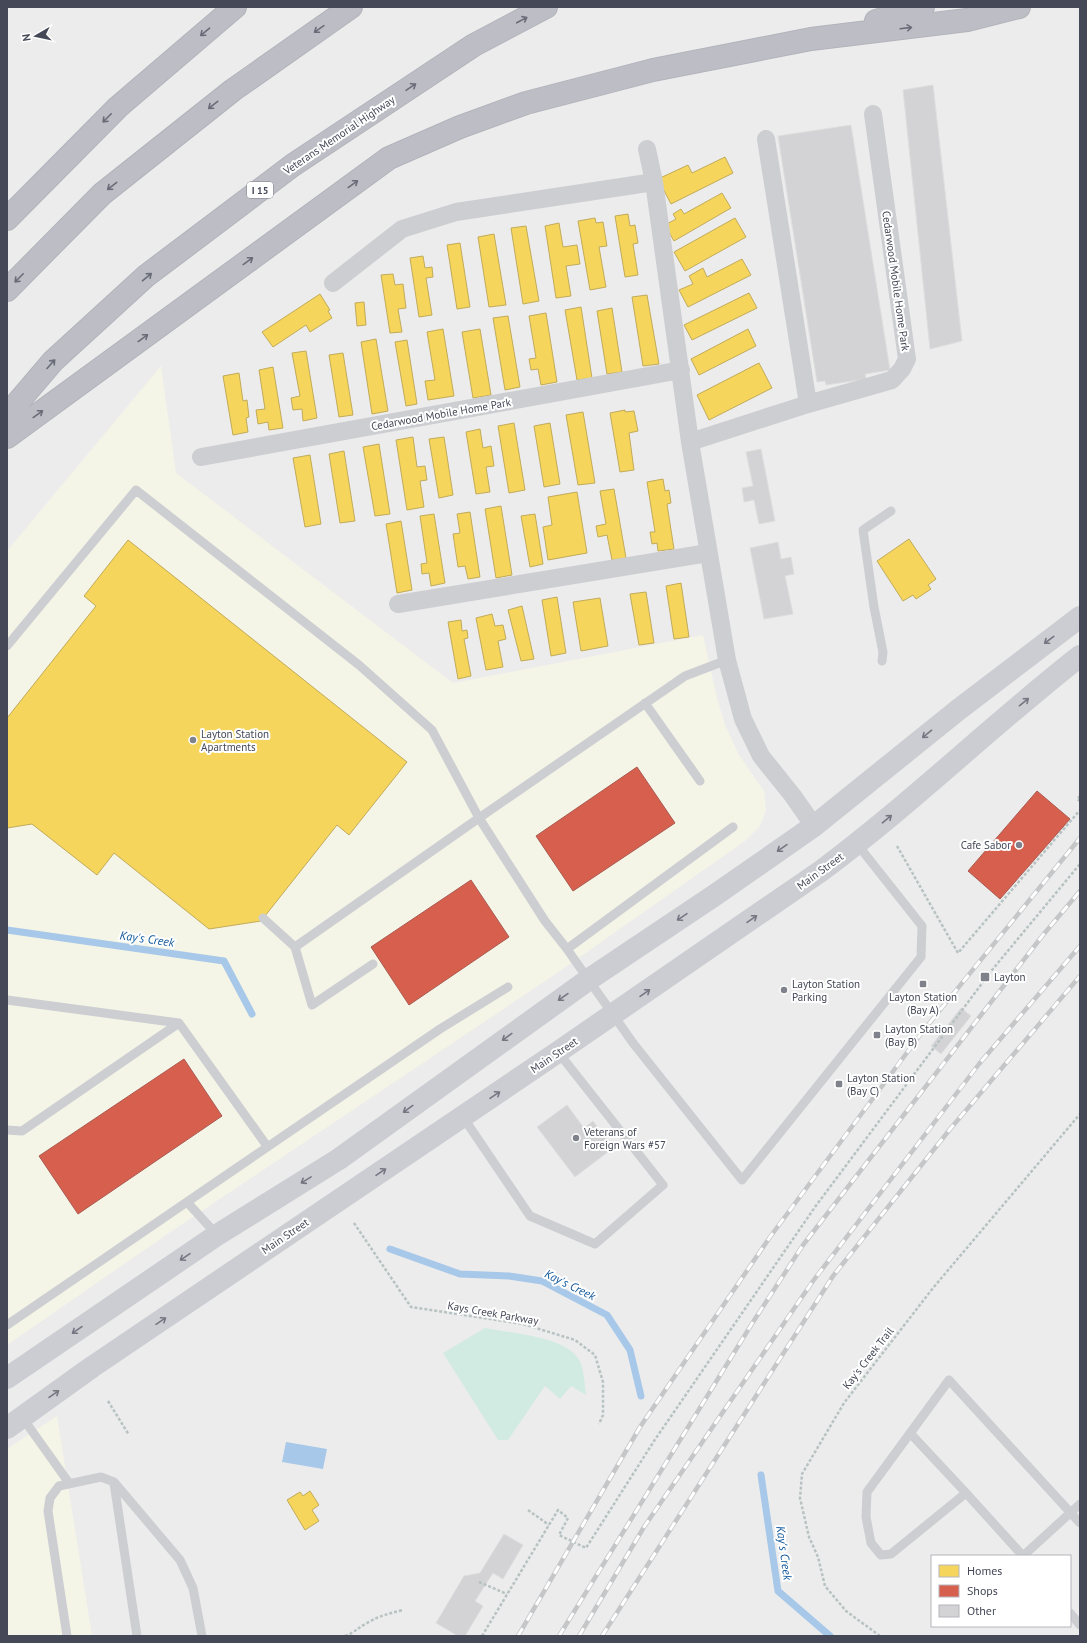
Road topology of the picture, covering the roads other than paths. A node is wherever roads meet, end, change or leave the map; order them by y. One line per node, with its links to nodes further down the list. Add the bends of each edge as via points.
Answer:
1 (235, 7): 11 (highway, one-way to 11, via 118,107)
2 (351, 7): 13 (highway, one-way to 13, via 233,90 102,194)
3 (546, 7): 16 (highway, Veterans Memorial Highway / I 15, one-way to 3, via 53,361 146,276 293,164 474,45)
4 (923, 7): 6 (highway)
5 (1019, 7): 6 (highway, one-way to 5, via 967,20)
6 (812, 39): 17 (highway, one-way to 6, via 389,158 460,127 526,103 653,70)
7 (873, 114): 15 (street, Cedarwood Mobile Home Park, via 907,359 892,380)
8 (766, 139): 15 (street)
9 (647, 149): 10 (street)
10 (654, 182): 12 (street, via 456,212 402,230); 14 (street)
11 (7, 219)
12 (333, 283)
13 (7, 290)
14 (681, 370): 18 (street); 19 (street, Cedarwood Mobile Home Park)
15 (808, 404): 18 (street, Cedarwood Mobile Home Park)
16 (7, 415)
17 (7, 437)
18 (690, 442): 21 (street)
19 (201, 457)
20 (891, 511): 27 (lane, via 863,530 883,652)
21 (708, 553): 22 (street); 26 (street)
22 (398, 604)
23 (1080, 617): 31 (main road, one-way to 31, via 958,710)
24 (7, 646): 30 (lane, via 136,490 359,665 432,730)
25 (1080, 656): 33 (main road, Main Street, one-way to 25, via 993,726)
26 (727, 660): 28 (lane, via 685,676); 31 (street, via 743,719 761,756)
27 (882, 661)
28 (645, 703): 29 (lane); 30 (lane)
29 (700, 781)
30 (479, 818): 35 (lane); 36 (lane, via 545,921)
31 (814, 826): 38 (main road, one-way to 38)
32 (733, 827): 36 (lane)
33 (857, 844): 41 (main road, Main Street, one-way to 33, via 822,871); 41 (lane, via 922,926 921,957 742,1180 659,1078)
34 (263, 918): 35 (lane)
35 (294, 947): 37 (lane, via 312,1005)
36 (567, 949): 38 (lane)
37 (372, 964)
38 (588, 980): 41 (lane); 48 (main road, one-way to 48, via 339,1159)
39 (508, 987): 46 (lane, via 440,1029)
40 (7, 1000): 42 (lane)
41 (613, 1015): 43 (main road, Main Street)
42 (179, 1023): 45 (lane, via 22,1131); 46 (lane)
43 (558, 1052): 44 (main road, Main Street, one-way to 43); 44 (lane, via 663,1185 595,1244 530,1216)
44 (463, 1117): 51 (main road, Main Street, one-way to 44)
45 (7, 1130)
46 (267, 1146): 47 (lane)
47 (187, 1202): 48 (lane); 49 (lane)
48 (217, 1235): 50 (main road, one-way to 50)
49 (7, 1325)
50 (7, 1378)
51 (14, 1422): 54 (lane)
52 (910, 1433): 55 (lane); 55 (lane, via 867,1492 866,1517 871,1543 881,1555 891,1554); 57 (lane, via 949,1380)
53 (114, 1482): 54 (lane, via 101,1477); 64 (lane); 65 (lane, via 180,1560 193,1588)
54 (69, 1483): 63 (lane, via 59,1486 50,1498 48,1511)
55 (966, 1493): 59 (lane)
56 (1080, 1504): 57 (lane)
57 (1070, 1512): 58 (lane); 60 (lane)
58 (1080, 1522)
59 (1022, 1555)
60 (1024, 1555)
61 (1071, 1614): 62 (lane)
62 (1080, 1625)
63 (67, 1636)
64 (137, 1636)
65 (202, 1636)

